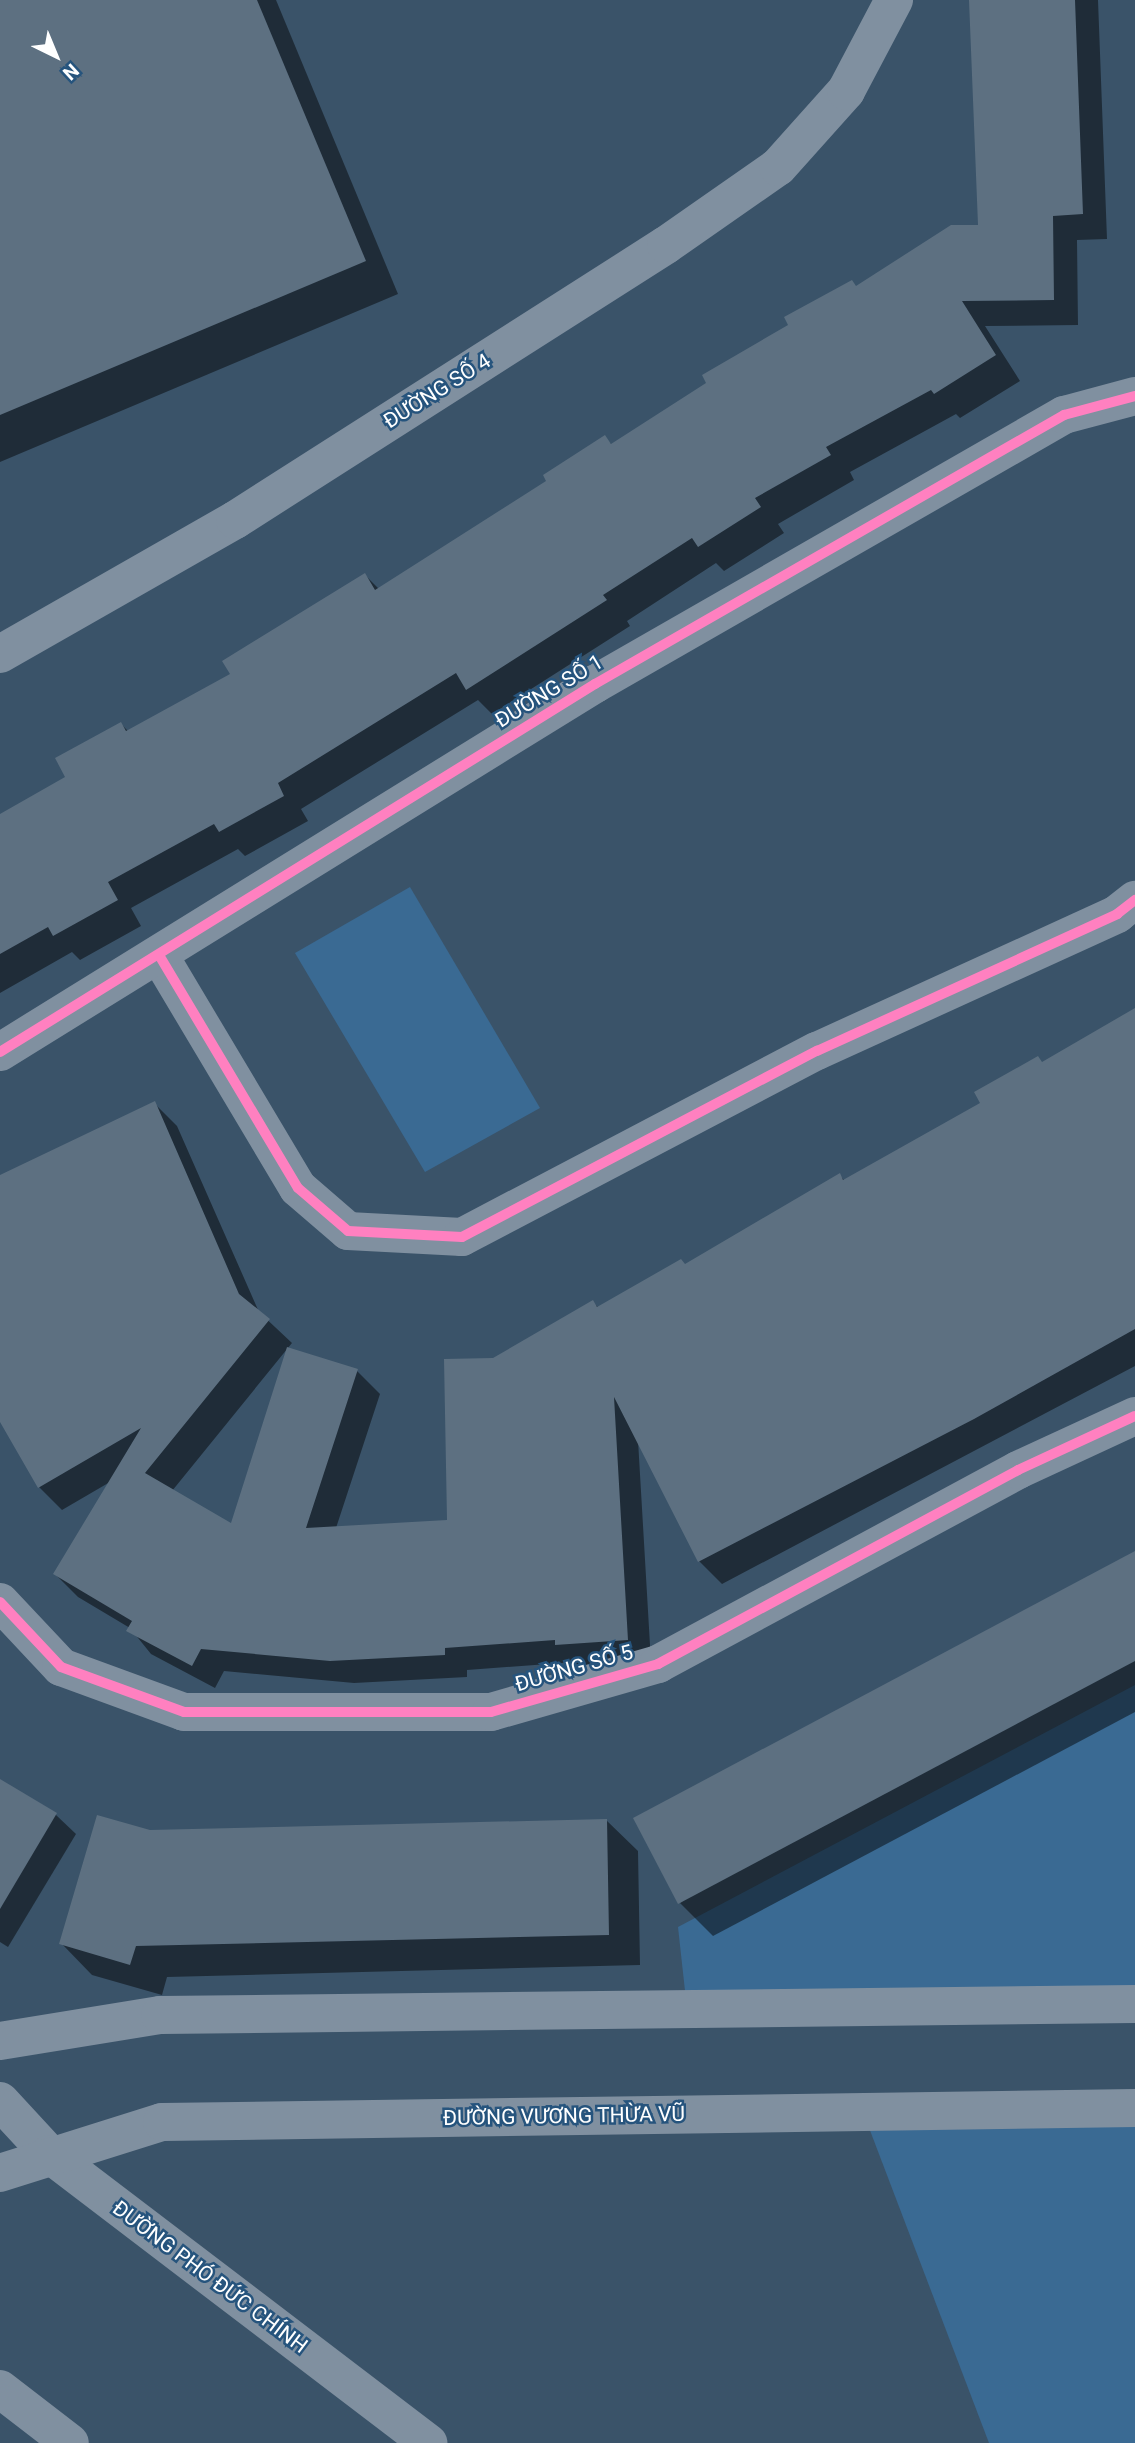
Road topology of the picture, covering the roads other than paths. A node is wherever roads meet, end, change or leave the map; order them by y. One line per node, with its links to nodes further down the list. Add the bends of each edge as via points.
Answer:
1 (894, 0): 3 (street, ĐƯỜNG SỐ 4, via 846,91 778,167 666,245 235,520)
2 (1135, 396): 5 (street, ĐƯỜNG SỐ 1, via 1064,415 595,684)
3 (0, 654)
4 (1135, 900): 5 (street, via 1117,914 817,1051 462,1237 348,1231 298,1188)
5 (159, 954): 6 (street, ĐƯỜNG SỐ 1)
6 (0, 1052)
7 (1135, 1416): 8 (street, ĐƯỜNG SỐ 5, via 1018,1470 658,1664 491,1712 184,1712 61,1667)
8 (0, 1602)
9 (1135, 2004): 10 (street, via 160,2015)
10 (0, 2040)
11 (0, 2101): 13 (street, ĐƯỜNG PHÓ ĐỨC CHÍNH)
12 (1135, 2108): 13 (street, ĐƯỜNG VƯƠNG THỪA VŨ, via 162,2122)
13 (49, 2154): 14 (street, ĐƯỜNG VƯƠNG THỪA VŨ); 17 (street, ĐƯỜNG PHÓ ĐỨC CHÍNH)
14 (0, 2173)
15 (0, 2389): 16 (street)
16 (70, 2443)
17 (428, 2443)

